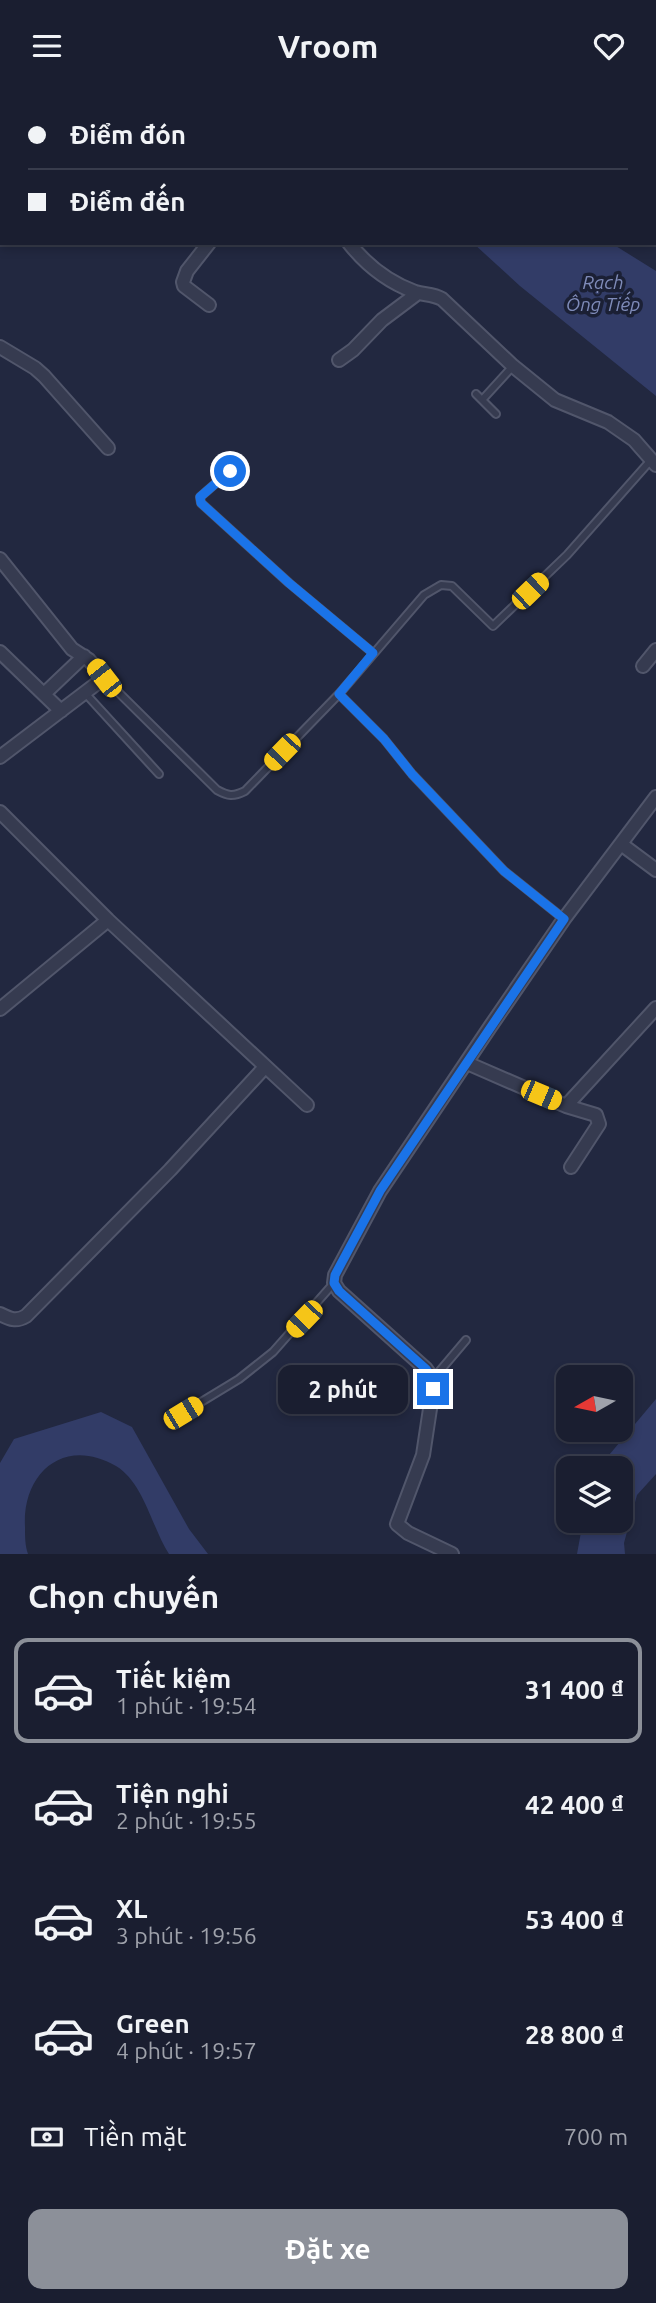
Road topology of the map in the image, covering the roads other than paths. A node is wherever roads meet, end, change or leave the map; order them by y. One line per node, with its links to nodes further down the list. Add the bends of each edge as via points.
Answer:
1 (207, 245): 4 (street, via 183,282)
2 (351, 245): 3 (street, via 372,269)
3 (418, 293): 6 (street); 7 (street, via 442,299)
4 (209, 305)
5 (0, 347): 11 (street, via 44,376)
6 (339, 361)
7 (513, 366): 9 (lane); 12 (street, via 555,400 626,434)
8 (476, 394): 9 (lane)
9 (482, 400): 10 (lane)
10 (496, 414)
11 (108, 448)
12 (654, 463): 17 (lane, via 493,626 452,586 441,585 424,595)
13 (230, 471): 17 (lane, via 200,497 201,503)
14 (0, 559): 18 (street, via 72,649)
15 (656, 650): 19 (street)
16 (0, 652): 22 (street)
17 (373, 653): 23 (lane)
18 (86, 658): 20 (street); 22 (street)
19 (643, 666)
20 (104, 678): 21 (street); 23 (lane, via 217,790 231,796 245,791)
21 (85, 693): 24 (street); 26 (lane)
22 (44, 694): 24 (street)
23 (339, 694): 31 (lane, via 504,871)
24 (61, 711): 25 (street)
25 (0, 757)
26 (159, 774)
27 (656, 797): 29 (street)
28 (0, 812): 32 (street)
29 (621, 844): 30 (street); 31 (street)
30 (656, 870)
31 (564, 919): 35 (street)
32 (108, 920): 34 (street); 36 (street)
33 (656, 1008): 38 (street)
34 (0, 1009)
35 (467, 1063): 38 (street); 40 (street, via 380,1191)
36 (265, 1067): 37 (street); 41 (street, via 26,1316 11,1319)
37 (307, 1105)
38 (566, 1106): 39 (street, via 596,1115 599,1123)
39 (571, 1167)
40 (334, 1283): 43 (street); 44 (lane, via 272,1352 239,1379)
41 (0, 1314)
42 (466, 1340): 43 (lane)
43 (433, 1379): 45 (street, via 424,1455 397,1524 408,1534)
44 (183, 1413)
45 (452, 1554)

